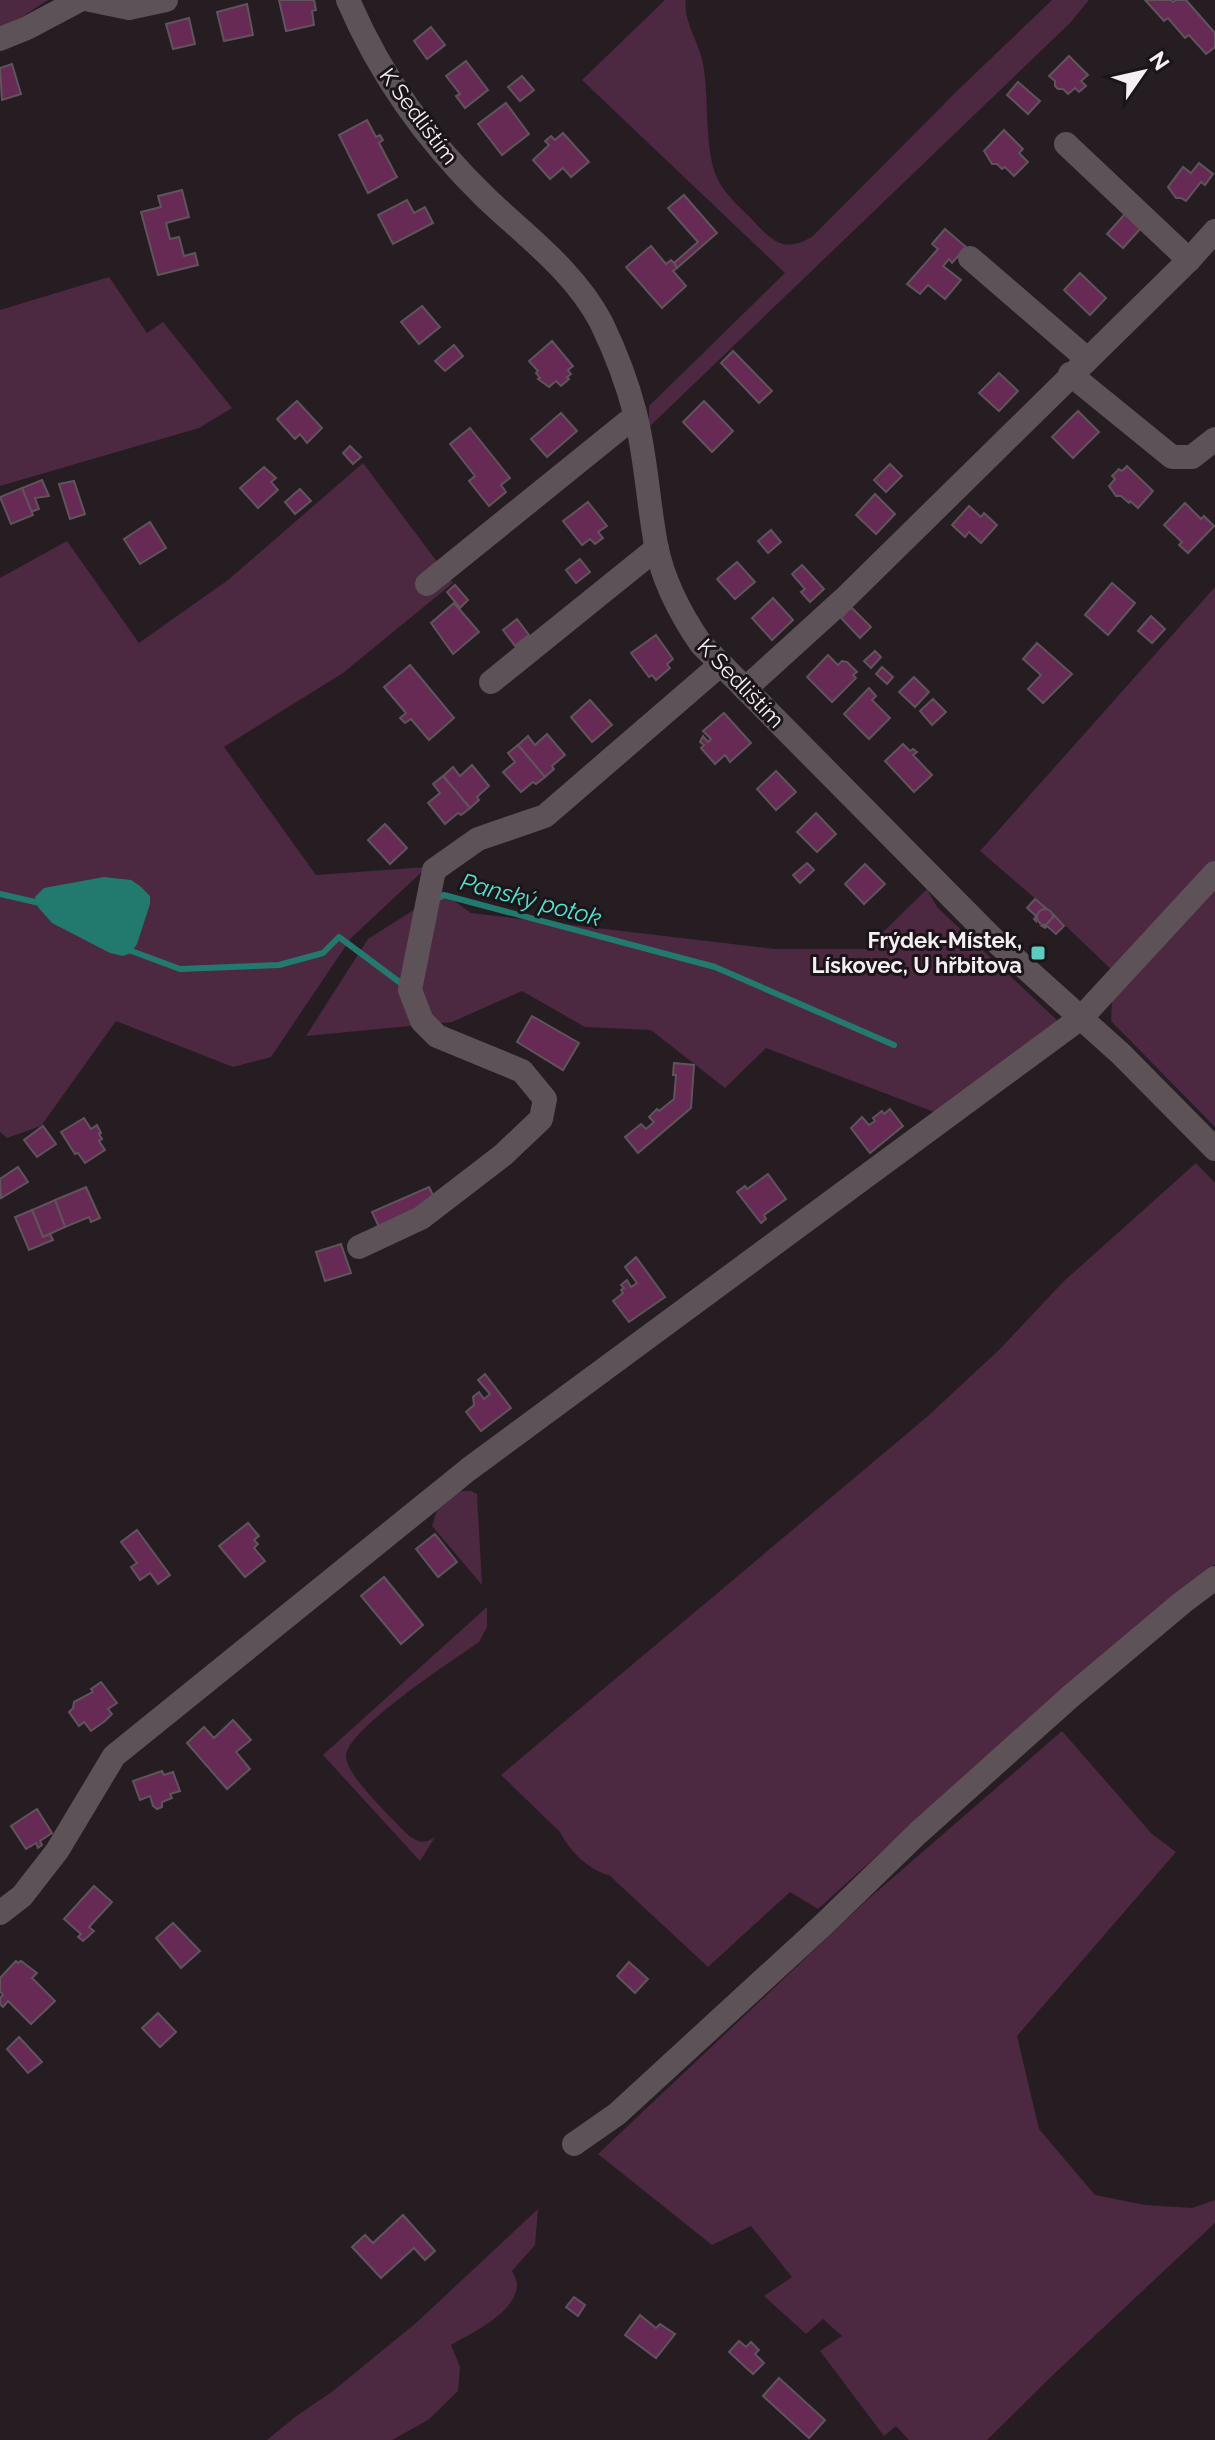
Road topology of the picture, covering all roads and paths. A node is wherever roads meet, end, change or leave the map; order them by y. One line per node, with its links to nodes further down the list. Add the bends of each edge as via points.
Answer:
1 (80, 0): 5 (street)
2 (90, 0): 3 (street, via 129,8)
3 (166, 0)
4 (348, 0): 11 (street, K Sedlištím, via 387,76 424,130 584,295 608,339)
5 (0, 39)
6 (1066, 144): 9 (street)
7 (1215, 231): 9 (street)
8 (970, 258): 10 (street)
9 (1189, 260): 10 (street)
10 (1078, 366): 12 (street, via 1172,457 1192,457); 17 (street, via 844,599)
11 (635, 416): 13 (street, K Sedlištím); 14 (street)
12 (1215, 439)
13 (657, 548): 15 (street, K Sedlištím, via 683,615); 16 (street)
14 (427, 584)
15 (720, 665): 17 (street, K Sedlištím); 21 (street, via 545,816 478,839 434,870 410,990 422,1021 437,1036 522,1071 545,1099 541,1119 503,1155 421,1218)
16 (491, 682)
17 (745, 689): 19 (street, K Sedlištím, via 992,938)
18 (1215, 873): 19 (street)
19 (1082, 1017): 20 (street, K Sedlištím); 23 (street, via 469,1469 126,1746 114,1756 57,1851 22,1896)
20 (1215, 1149)
21 (359, 1247)
22 (1215, 1578): 24 (street, via 1071,1696 617,2114)
23 (0, 1913)
24 (574, 2144)

